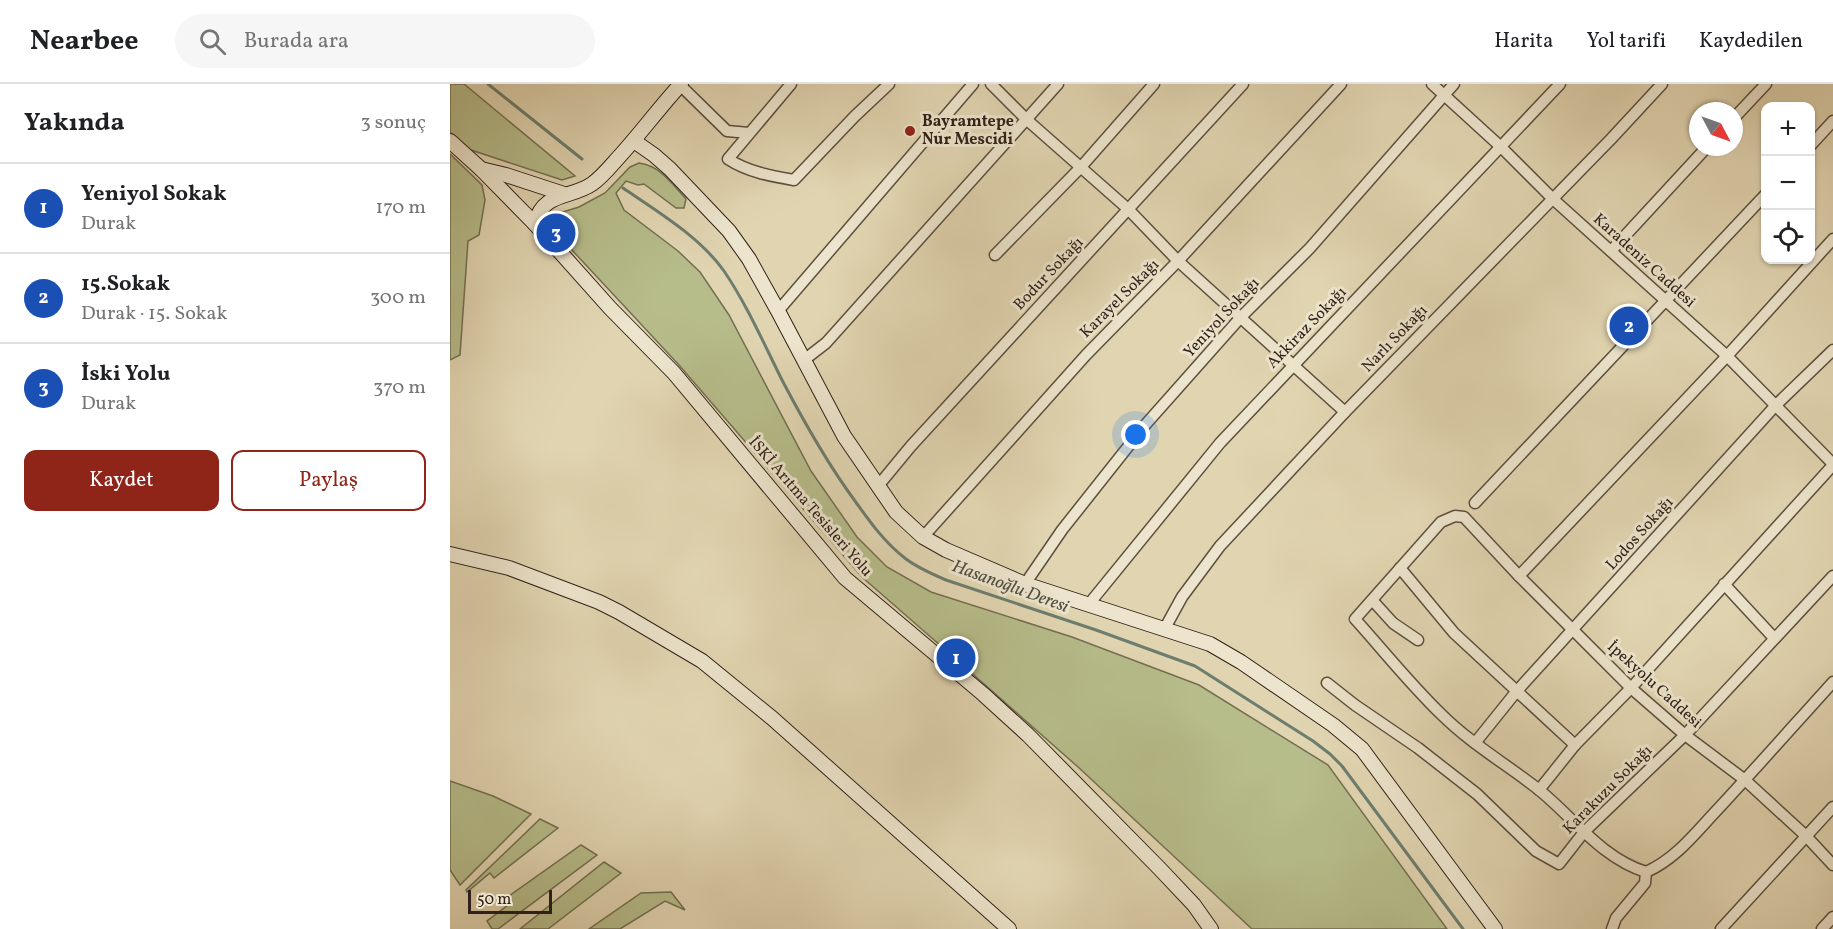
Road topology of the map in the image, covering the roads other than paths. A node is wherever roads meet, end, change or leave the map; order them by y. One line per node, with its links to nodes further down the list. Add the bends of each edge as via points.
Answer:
1 (791, 84): 19 (street)
2 (889, 84): 19 (street, via 794,180 766,175 728,159)
3 (973, 84): 37 (street)
4 (991, 84): 17 (street)
5 (1058, 84): 17 (street)
6 (1154, 84): 25 (street)
7 (1243, 84): 30 (street, Bodur Sokağı)
8 (1341, 84): 35 (street, Karayel Sokağı)
9 (1432, 84): 15 (street, Karadeniz Caddesi)
10 (1454, 84): 15 (street, Yeniyol Sokağı)
11 (1560, 84): 23 (street, Akkiraz Sokağı)
12 (1662, 84): 28 (street, Narlı Sokağı)
13 (1766, 84): 16 (street)
14 (680, 85): 19 (street, via 727,131); 21 (street)
15 (1444, 95): 23 (street, Karadeniz Caddesi); 38 (street, Yeniyol Sokağı, via 1310,248)
16 (1743, 108)
17 (1026, 119): 25 (street); 41 (street, via 826,343)
18 (1833, 122): 22 (street)
19 (749, 133)
20 (450, 141): 26 (street, İSKİ Arıtma Tesisleri Yolu)
21 (634, 141): 27 (street, via 593,183); 37 (street, via 670,169 729,231)
22 (1815, 141)
23 (1501, 147): 28 (street, Karadeniz Caddesi); 42 (street, Akkiraz Sokağı)
24 (1699, 156): 33 (street)
25 (1081, 167): 30 (street); 34 (street)
26 (481, 169): 27 (street); 31 (street, İSKİ Arıtma Tesisleri Yolu)
27 (564, 194): 31 (street, via 546,203)
28 (1553, 199): 33 (street, Karadeniz Caddesi); 44 (street, Narlı Sokağı)
29 (1761, 199): 36 (street)
30 (1128, 209): 35 (street); 46 (street, Bodur Sokağı)
31 (534, 224): 77 (street, İSKİ Arıtma Tesisleri Yolu, via 674,373 845,579 1028,735 1194,905)
32 (1833, 239): 40 (street)
33 (1611, 251): 36 (street, Karadeniz Caddesi)
34 (994, 255)
35 (1178, 261): 38 (street); 48 (street, Karayel Sokağı, via 1086,355)
36 (1666, 301): 40 (street, Karadeniz Caddesi); 47 (street)
37 (778, 311): 41 (street)
38 (1241, 317): 42 (street); 53 (street, Yeniyol Sokağı, via 1146,424)
39 (1833, 350): 43 (street, Lodos Sokağı)
40 (1727, 356): 43 (street, Karadeniz Caddesi); 51 (street)
41 (804, 360): 46 (street, via 843,436)
42 (1292, 365): 44 (street); 56 (street, Akkiraz Sokağı, via 1220,443)
43 (1776, 405): 45 (street, Karadeniz Caddesi); 58 (street, Lodos Sokağı)
44 (1345, 412): 57 (street, Narlı Sokağı, via 1220,546 1182,597)
45 (1833, 464): 54 (street)
46 (878, 486): 48 (street, via 896,512)
47 (1475, 504)
48 (923, 537): 53 (street)
49 (450, 554): 76 (street, via 508,568 599,602 702,661 772,718)
50 (1400, 568): 51 (street, İpekyolu Caddesi, via 1441,522 1455,516 1464,517); 55 (street); 64 (street, via 1454,633)
51 (1519, 576): 58 (street, İpekyolu Caddesi)
52 (1833, 576): 59 (street, Karakuzu Sokağı)
53 (1025, 584): 56 (street)
54 (1724, 584): 59 (street); 63 (street)
55 (1373, 601): 60 (street, via 1393,623); 66 (street, via 1355,619 1441,714)
56 (1089, 604): 57 (street)
57 (1165, 628): 78 (street, via 1210,644 1241,662 1362,749)
58 (1574, 629): 63 (street, İpekyolu Caddesi); 64 (street, Lodos Sokağı)
59 (1774, 638): 65 (street, Karakuzu Sokağı)
60 (1418, 640)
61 (1833, 682): 68 (street)
62 (1327, 683): 71 (street, Karakuzu Sokağı, via 1477,794 1536,851 1558,864)
63 (1631, 688): 65 (street, İpekyolu Caddesi); 67 (street)
64 (1516, 692): 66 (street, Lodos Sokağı); 67 (street)
65 (1685, 735): 68 (street, İpekyolu Caddesi); 71 (street, Karakuzu Sokağı)
66 (1475, 743): 69 (street)
67 (1575, 745): 69 (street)
68 (1745, 780): 72 (street, İpekyolu Caddesi); 74 (street, via 1676,853)
69 (1539, 790): 71 (street)
70 (1833, 807): 72 (street)
71 (1584, 832): 74 (street, via 1633,868)
72 (1806, 836): 73 (street, İpekyolu Caddesi); 80 (street)
73 (1833, 866)
74 (1646, 872): 79 (street, via 1645,884 1616,918)
75 (1833, 917): 81 (street)
76 (1009, 929)
77 (1211, 929)
78 (1495, 929)
79 (1612, 929)
80 (1721, 929)
81 (1822, 929)

